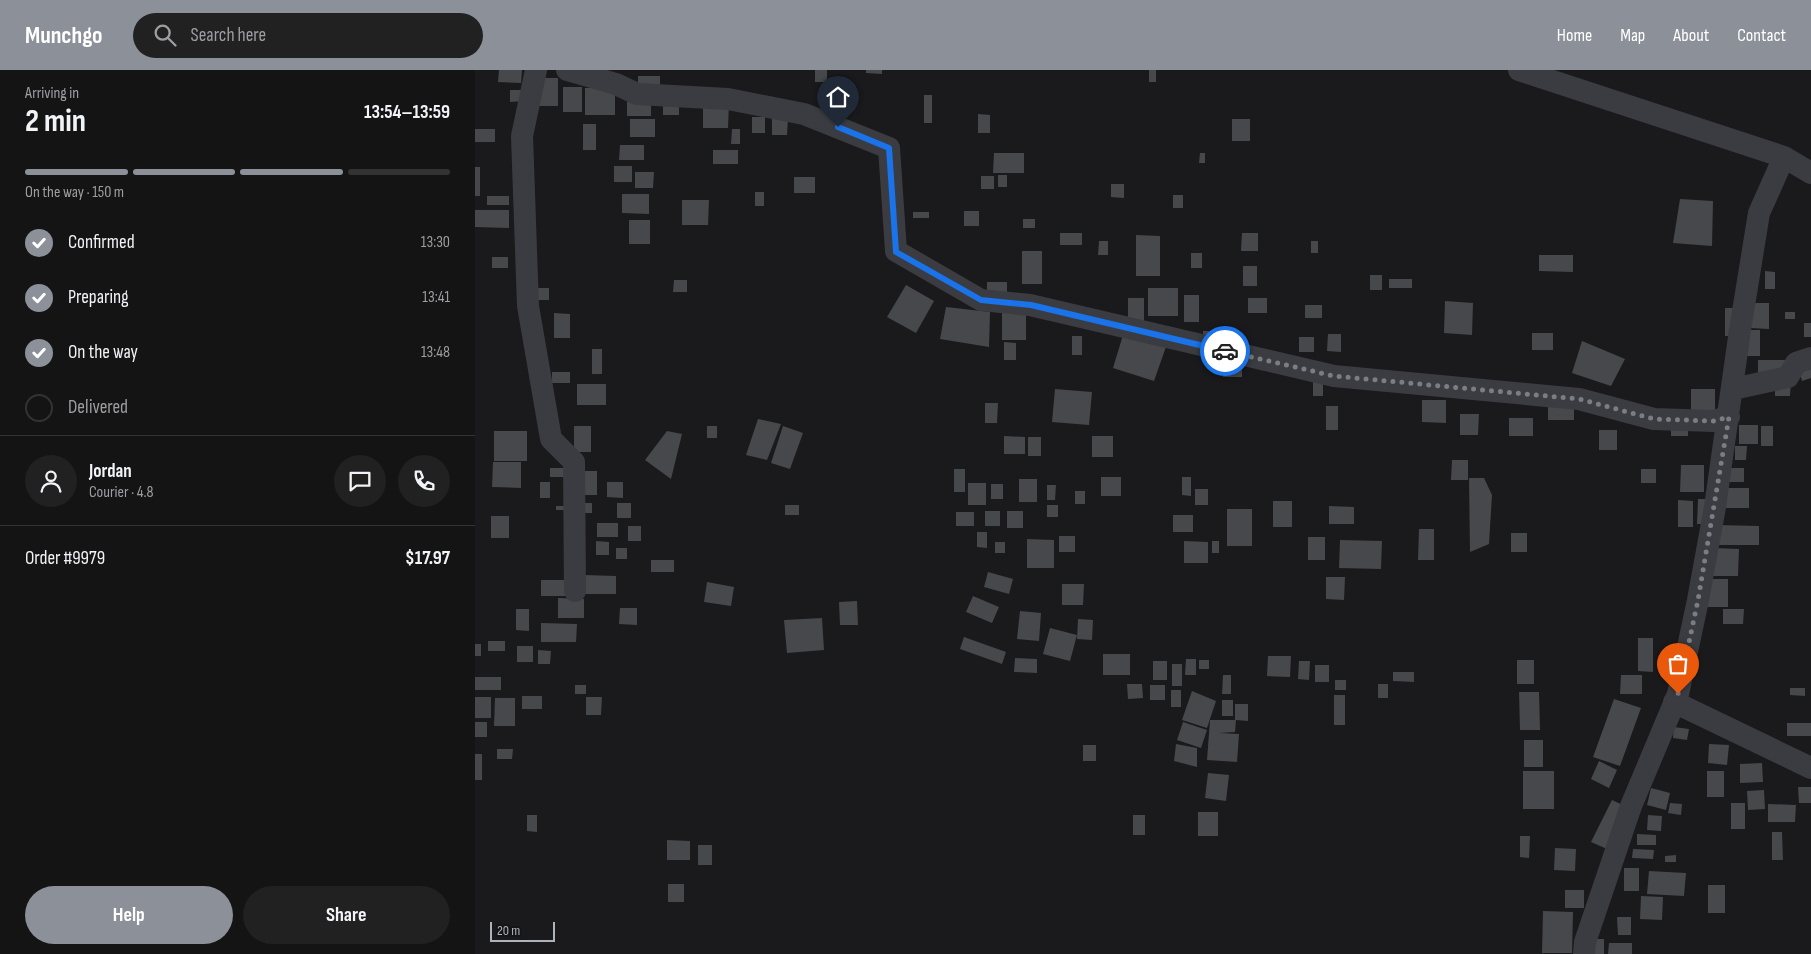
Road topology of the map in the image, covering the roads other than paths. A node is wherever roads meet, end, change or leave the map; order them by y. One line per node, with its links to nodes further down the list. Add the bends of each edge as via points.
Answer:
1 (536, 70): 9 (street, via 522,136 528,306 551,439 574,462)
2 (567, 70): 8 (street, via 616,84 637,94 728,99 804,114 889,148 896,252 981,300 1031,305 1334,376 1579,399 1654,419 1713,421)
3 (1519, 70): 4 (street)
4 (1784, 157): 5 (street); 7 (street, via 1759,213 1739,330)
5 (1811, 173)
6 (1811, 358): 7 (street, via 1796,363 1788,378)
7 (1733, 389): 8 (street)
8 (1729, 417): 10 (street, via 1698,600)
9 (575, 591)
10 (1674, 702): 11 (street); 12 (street, via 1631,806)
11 (1811, 768)
12 (1584, 948)

